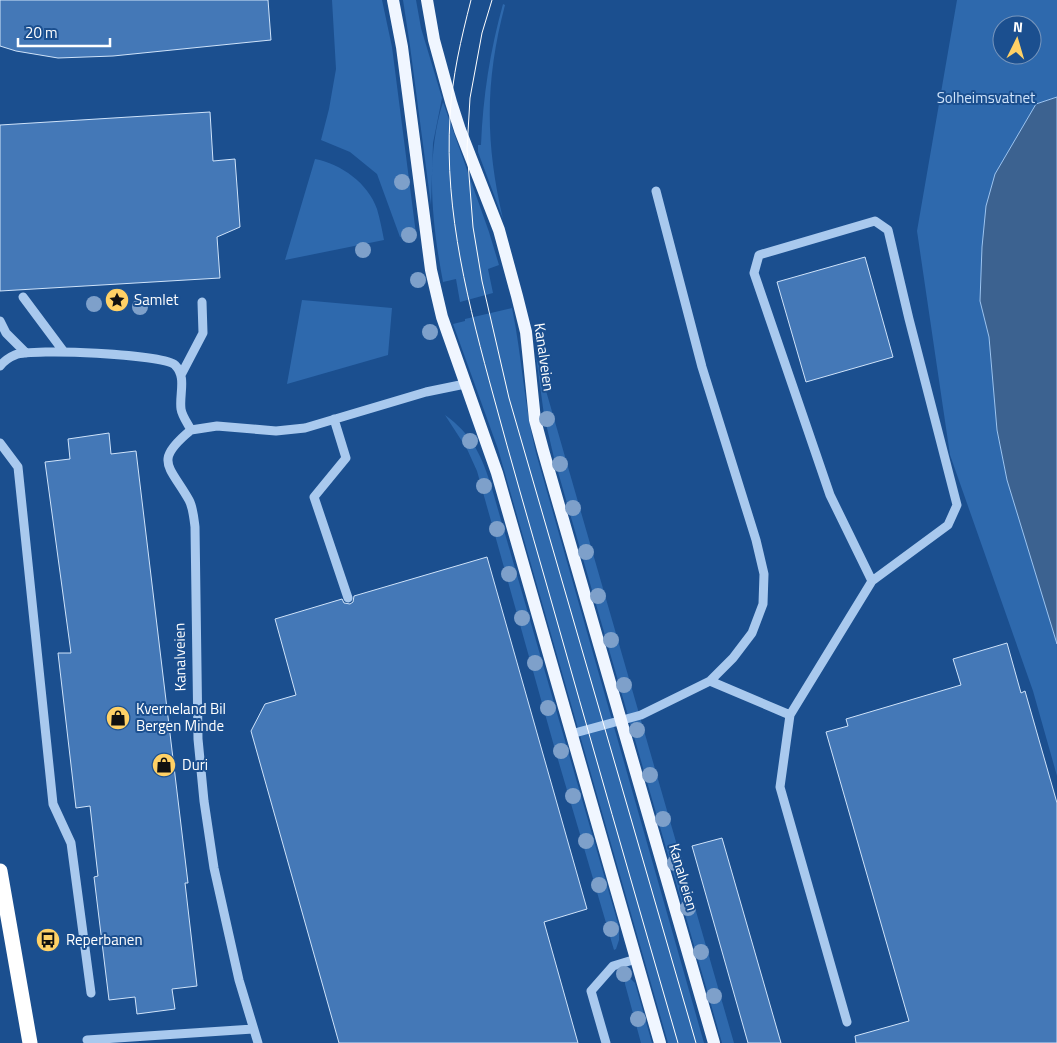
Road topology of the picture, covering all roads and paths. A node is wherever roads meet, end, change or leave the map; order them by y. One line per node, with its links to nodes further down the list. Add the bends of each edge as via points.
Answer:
1 (393, 0): 11 (main road, via 431,270 442,317)
2 (427, 0): 19 (main road, Kanalveien, via 451,102 499,230 517,296 526,332 535,420)
3 (656, 191): 17 (street, via 702,367 764,574 763,604 752,633)
4 (23, 297): 7 (street)
5 (202, 302): 10 (street, via 203,334)
6 (0, 321): 8 (street, via 6,333)
7 (64, 352): 8 (street); 10 (street, via 160,359 174,364)
8 (26, 353): 9 (street, via 16,354)
9 (0, 366)
10 (182, 374): 13 (street, via 181,410)
11 (465, 384): 12 (street, via 426,392); 20 (main road, via 497,473)
12 (334, 420): 13 (street, via 276,432 217,426); 16 (street, via 346,458 314,497)
13 (191, 430): 25 (street, Kanalveien, via 176,442 169,453 168,466 190,502 195,527 198,738 204,801 214,868)
14 (0, 443): 23 (street, via 18,467 53,804 71,843)
15 (872, 581): 15 (street, via 948,525 957,505 888,230 874,221 759,255 754,273 830,495); 18 (street)
16 (348, 598)
17 (710, 681): 18 (street); 19 (street, via 641,715)
18 (790, 715): 24 (street, via 780,787)
19 (621, 721): 20 (street); 31 (main road, Kanalveien)
20 (571, 734): 22 (main road)
21 (0, 871): 27 (highway)
22 (636, 959): 29 (street, via 613,966 591,991); 30 (main road)
23 (91, 992)
24 (848, 1022)
25 (253, 1029): 26 (street); 28 (street, Kanalveien)
26 (87, 1040)
27 (30, 1043)
28 (258, 1043)
29 (606, 1043)
30 (660, 1043)
31 (714, 1043)

